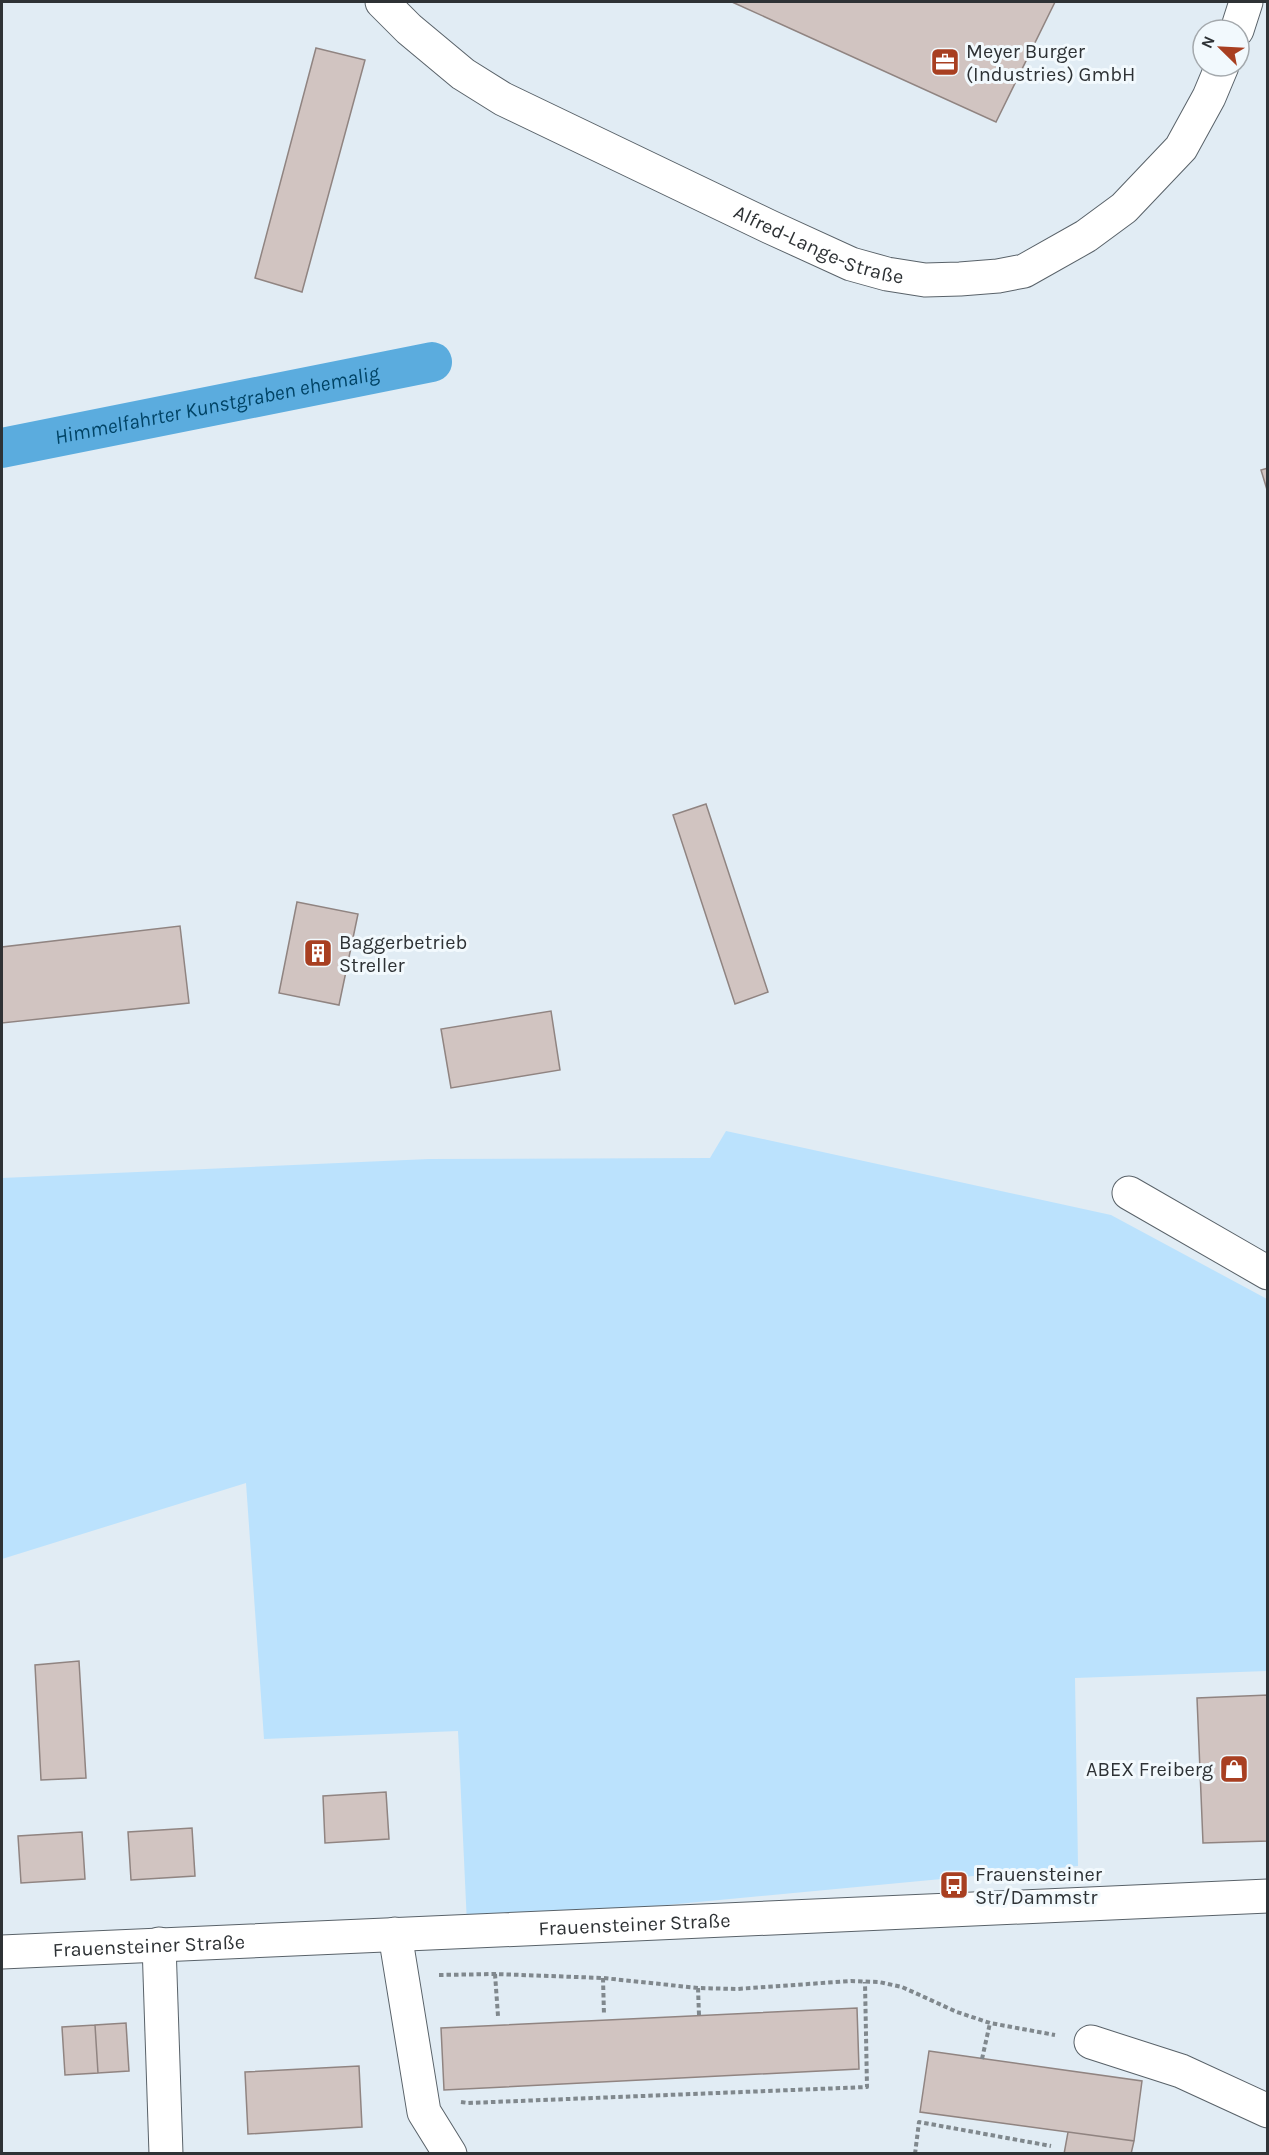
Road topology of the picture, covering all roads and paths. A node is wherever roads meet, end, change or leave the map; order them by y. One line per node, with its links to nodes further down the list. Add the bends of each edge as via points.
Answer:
1 (382, 2): 4 (main road, Alfred-Lange-Straße, via 463,74 503,99 851,264 925,280 1024,271 1086,236 1125,208 1181,148)
2 (1246, 2): 3 (main road)
3 (1241, 18)
4 (1217, 78)
5 (1129, 1193): 6 (main road)
6 (1268, 1273)
7 (1268, 1896): 8 (main road, Frauensteiner Straße)
8 (396, 1934): 9 (main road, Frauensteiner Straße); 12 (main road)
9 (159, 1944): 10 (main road, Frauensteiner Straße); 25 (main road)
10 (2, 1952)
11 (495, 1974): 12 (path); 13 (path); 18 (path)
12 (402, 1976): 22 (main road)
13 (603, 1978): 15 (path); 16 (path)
14 (865, 1982): 15 (path); 19 (path, via 902,1987); 22 (path, via 867,2087 468,2103)
15 (698, 1988): 17 (path)
16 (604, 2015)
17 (699, 2015)
18 (498, 2016)
19 (990, 2023): 20 (path); 21 (path)
20 (1090, 2042): 23 (main road, via 1181,2070)
21 (982, 2059)
22 (420, 2090): 26 (main road, via 424,2112)
23 (1268, 2112)
24 (1051, 2146): 27 (path, via 919,2122)
25 (166, 2154)
26 (450, 2154)
27 (915, 2154)

